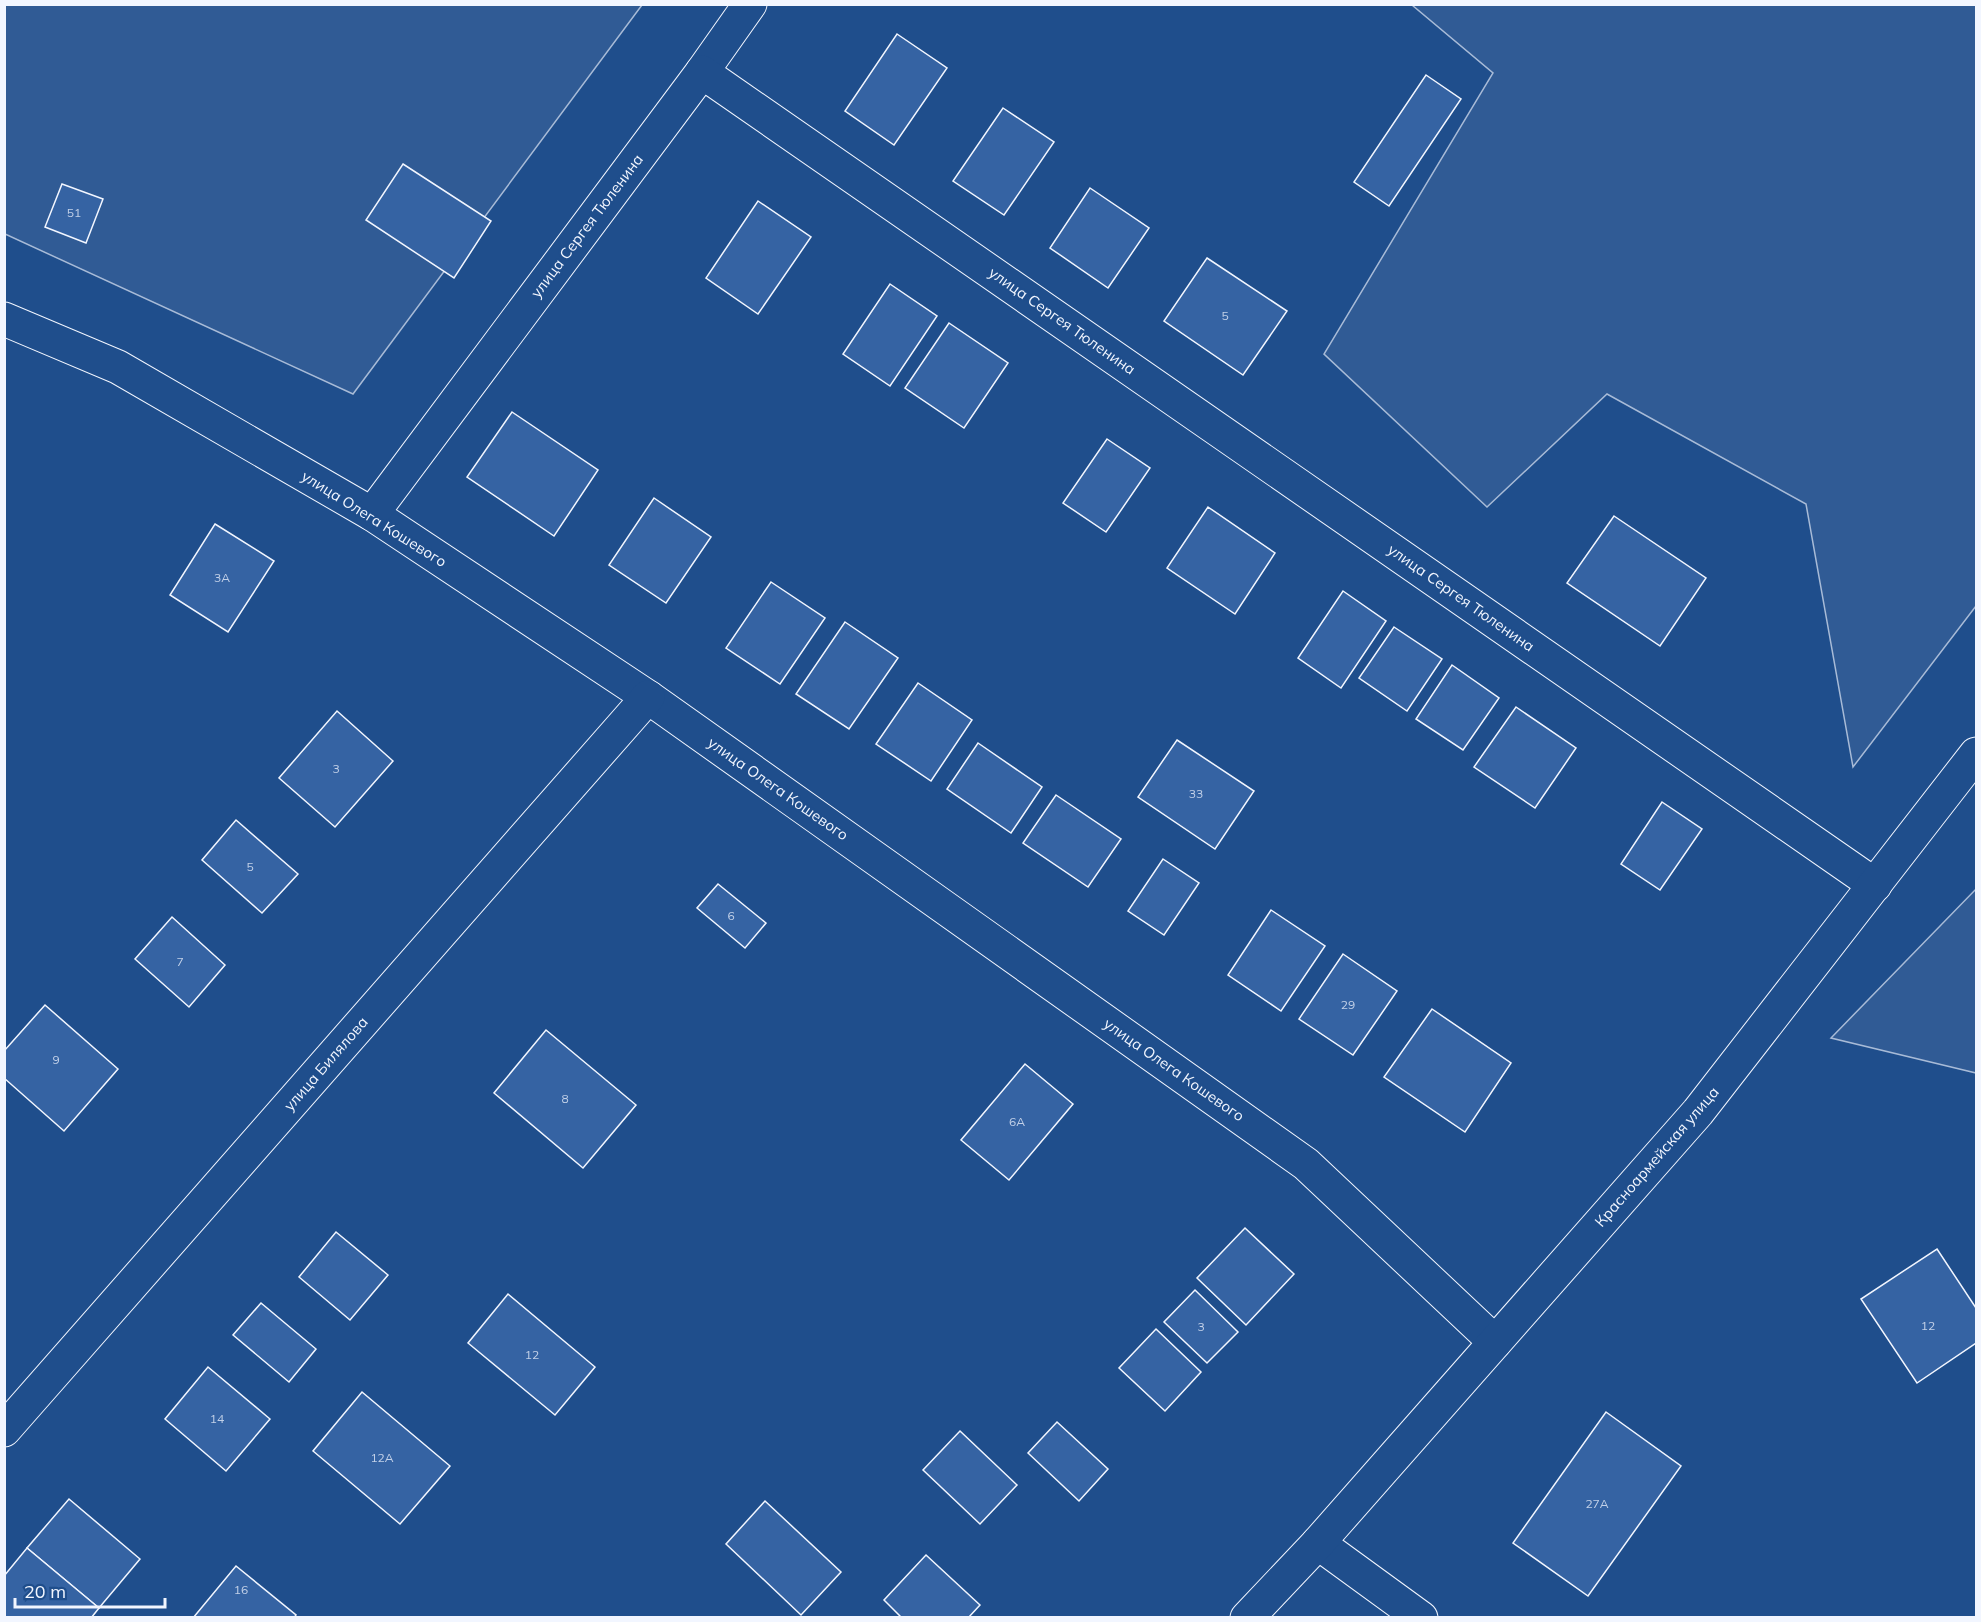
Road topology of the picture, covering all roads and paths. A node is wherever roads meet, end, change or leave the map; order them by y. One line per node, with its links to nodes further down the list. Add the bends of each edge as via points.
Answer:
1 (750, 4): 2 (street)
2 (702, 72): 4 (street, улица Сергея Тюленина); 7 (street, улица Сергея Тюленина)
3 (4, 319): 4 (street, улица Олега Кошевого, via 118,367)
4 (372, 514): 5 (street, улица Олега Кошевого)
5 (648, 697): 8 (street, улица Олега Кошевого, via 1306,1164); 9 (street, улица Билялова)
6 (1977, 754): 7 (street, Красноармейская улица)
7 (1875, 885): 8 (street, Красноармейская улица, via 1698,1112)
8 (1495, 1342): 10 (street, Красноармейская улица)
9 (4, 1430)
10 (1318, 1543): 11 (street, Красноармейская улица); 12 (street)
11 (1247, 1617)
12 (1421, 1617)

